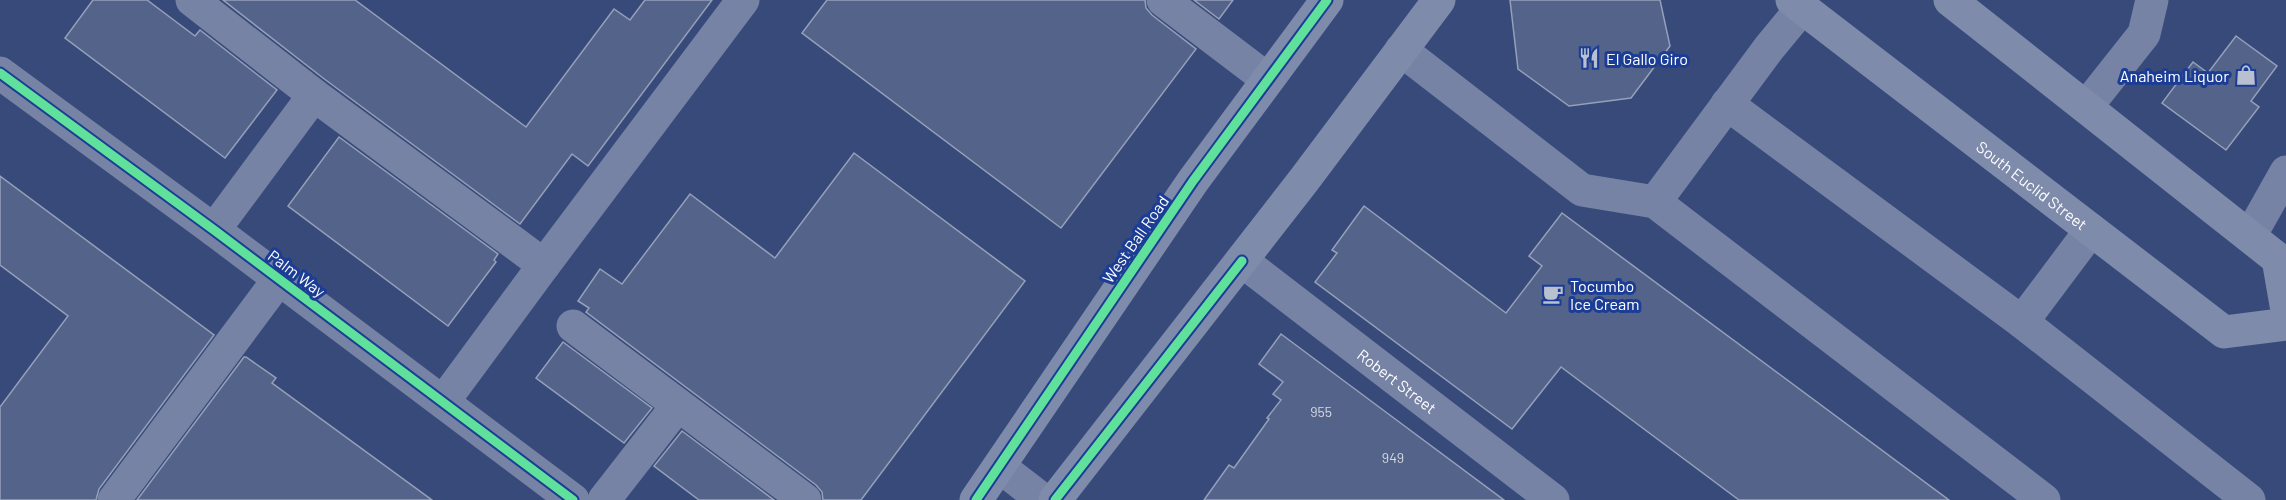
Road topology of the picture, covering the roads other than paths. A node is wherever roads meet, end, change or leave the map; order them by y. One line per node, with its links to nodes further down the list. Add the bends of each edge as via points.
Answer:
1 (192, 0): 12 (street)
2 (743, 0): 21 (street)
3 (1163, 0): 11 (street)
4 (1327, 0): 11 (main road, West Ball Road)
5 (1439, 0): 9 (main road)
6 (1950, 0): 14 (main road)
7 (2152, 0): 14 (street, via 2144,34)
8 (1797, 4): 13 (street); 18 (main road, South Euclid Street)
9 (1401, 50): 16 (street, via 1582,190); 20 (main road)
10 (0, 73): 17 (street, Palm Way)
11 (1268, 79): 29 (main road, West Ball Road, via 1126,278)
12 (314, 95): 17 (street); 21 (street)
13 (1727, 104): 16 (street); 24 (street)
14 (2086, 106): 19 (main road)
15 (2286, 172): 19 (street)
16 (1655, 202): 38 (street)
17 (214, 230): 22 (street, Palm Way)
18 (2091, 230): 24 (street); 25 (main road, South Euclid Street, via 2224,332)
19 (2250, 236): 23 (main road, via 2278,259)
20 (1242, 261): 36 (main road); 37 (street, Robert Street)
21 (544, 265): 27 (street)
22 (279, 279): 27 (street, Palm Way); 30 (street)
23 (2286, 305)
24 (2022, 322): 39 (street)
25 (2286, 324)
26 (573, 326): 28 (street)
27 (443, 402): 31 (street, Palm Way)
28 (678, 405): 32 (street); 33 (street)
29 (1000, 467): 34 (main road, West Ball Road); 35 (street)
30 (114, 500)
31 (573, 500)
32 (604, 500)
33 (805, 500)
34 (976, 500)
35 (1043, 500)
36 (1055, 500)
37 (1553, 500)
38 (2044, 500)
39 (2249, 500)

